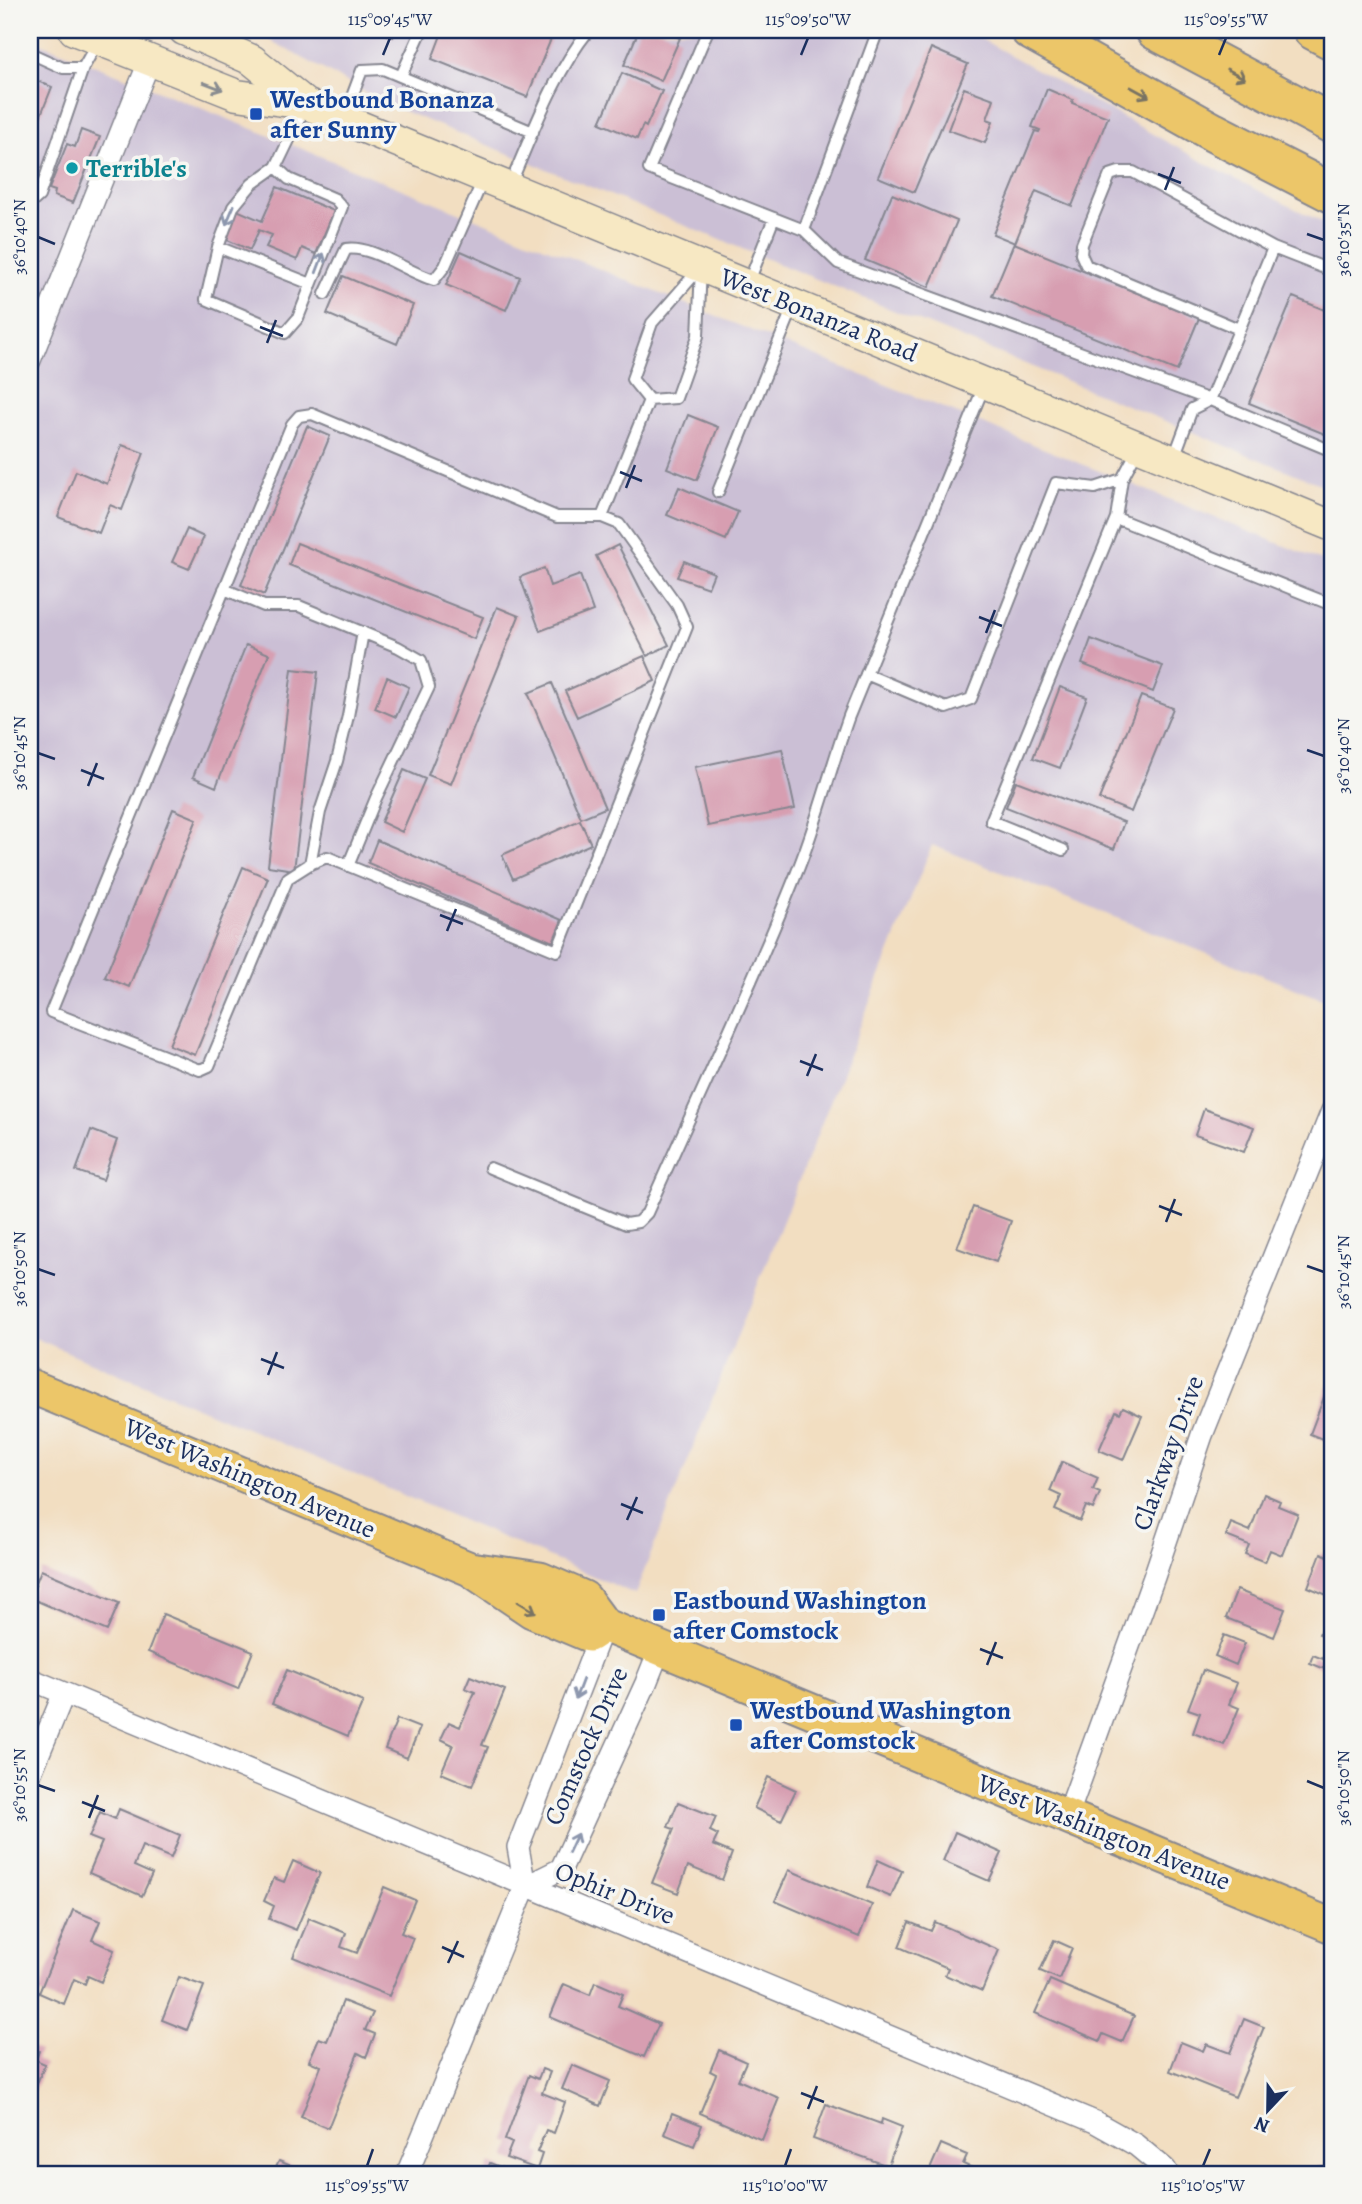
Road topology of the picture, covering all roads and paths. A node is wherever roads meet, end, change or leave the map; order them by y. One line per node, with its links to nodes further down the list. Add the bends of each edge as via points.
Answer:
1 (422, 30): 14 (lane)
2 (589, 30): 18 (lane, via 551,91)
3 (708, 30): 23 (lane, via 649,169)
4 (878, 30): 24 (lane)
5 (1032, 30): 21 (highway, one-way to 21)
6 (1155, 30): 17 (highway, one-way to 17)
7 (1313, 30): 10 (highway)
8 (199, 33): 15 (main road, West Bonanza Road, via 252,61)
9 (86, 35): 12 (main road, West Bonanza Road); 13 (lane)
10 (1332, 40)
11 (30, 53): 13 (lane, via 63,68)
12 (149, 62): 15 (main road, West Bonanza Road, one-way to 15, via 237,95); 34 (street)
13 (83, 68): 22 (lane, via 38,196)
14 (401, 76): 16 (lane, via 383,69 362,70); 18 (lane)
15 (306, 104): 16 (main road, West Bonanza Road); 19 (lane)
16 (343, 120): 20 (main road, West Bonanza Road)
17 (1332, 124)
18 (533, 132): 20 (lane)
19 (276, 167): 25 (lane, one-way to 25, via 252,184 233,207); 29 (lane, one-way to 19, via 342,207)
20 (497, 183): 27 (main road, West Bonanza Road); 31 (lane, via 434,279 360,247 346,249)
21 (1332, 193)
22 (30, 204)
23 (774, 218): 24 (lane); 30 (lane)
24 (804, 230): 37 (lane, via 838,263)
25 (218, 247): 29 (lane); 29 (lane, via 206,299 285,332 298,318)
26 (1272, 248): 28 (lane); 33 (lane); 33 (lane, via 1133,172 1110,175 1082,244 1086,265)
27 (701, 267): 30 (main road, West Bonanza Road); 36 (lane, via 652,323 632,379); 36 (lane, via 698,336 684,378 676,398)
28 (1332, 271)
29 (312, 284)
30 (747, 286): 32 (main road, West Bonanza Road)
31 (325, 294)
32 (794, 305): 35 (main road, West Bonanza Road); 42 (lane)
33 (1239, 329): 37 (lane)
34 (30, 360)
35 (985, 384): 38 (main road, West Bonanza Road); 49 (lane)
36 (649, 400): 43 (lane)
37 (1210, 400): 39 (lane); 40 (lane, via 1192,409)
38 (1140, 447): 40 (main road, West Bonanza Road); 41 (lane)
39 (1332, 451)
40 (1173, 460): 45 (main road, West Bonanza Road)
41 (1122, 479): 44 (lane); 49 (lane, via 1095,488 1056,483 971,699 946,708)
42 (718, 492)
43 (602, 516): 46 (lane, via 557,517 312,414 299,416); 52 (lane, via 619,524 677,605 687,627 557,951)
44 (1116, 518): 47 (lane); 50 (lane, via 991,821)
45 (1332, 526)
46 (224, 589): 48 (lane, via 264,607 299,606); 51 (lane, via 51,1012 200,1069 209,1066 288,878)
47 (1332, 605)
48 (363, 632): 51 (lane, via 348,716); 52 (lane, via 421,660 429,687)
49 (866, 674): 54 (lane, via 795,878 647,1213 638,1222 626,1224)
50 (1063, 850)
51 (310, 864): 52 (lane, via 327,857)
52 (348, 866)
53 (1332, 1111): 61 (street, Clarkway Drive, via 1202,1435)
54 (490, 1168)
55 (30, 1386): 56 (main road, West Washington Avenue, via 470,1569 540,1579 584,1598)
56 (604, 1625): 57 (main road, West Washington Avenue); 62 (street, Comstock Drive, one-way to 62, via 518,1847)
57 (660, 1648): 61 (main road, West Washington Avenue); 62 (street, Comstock Drive, one-way to 57, via 561,1870)
58 (30, 1679): 59 (street, Ophir Drive)
59 (64, 1693): 60 (street); 62 (street, Ophir Drive)
60 (30, 1775)
61 (1067, 1817): 63 (main road, West Washington Avenue)
62 (525, 1887): 64 (street); 65 (street, Ophir Drive, via 1095,2122 1136,2145)
63 (1332, 1926)
64 (407, 2174)
65 (1168, 2174)

